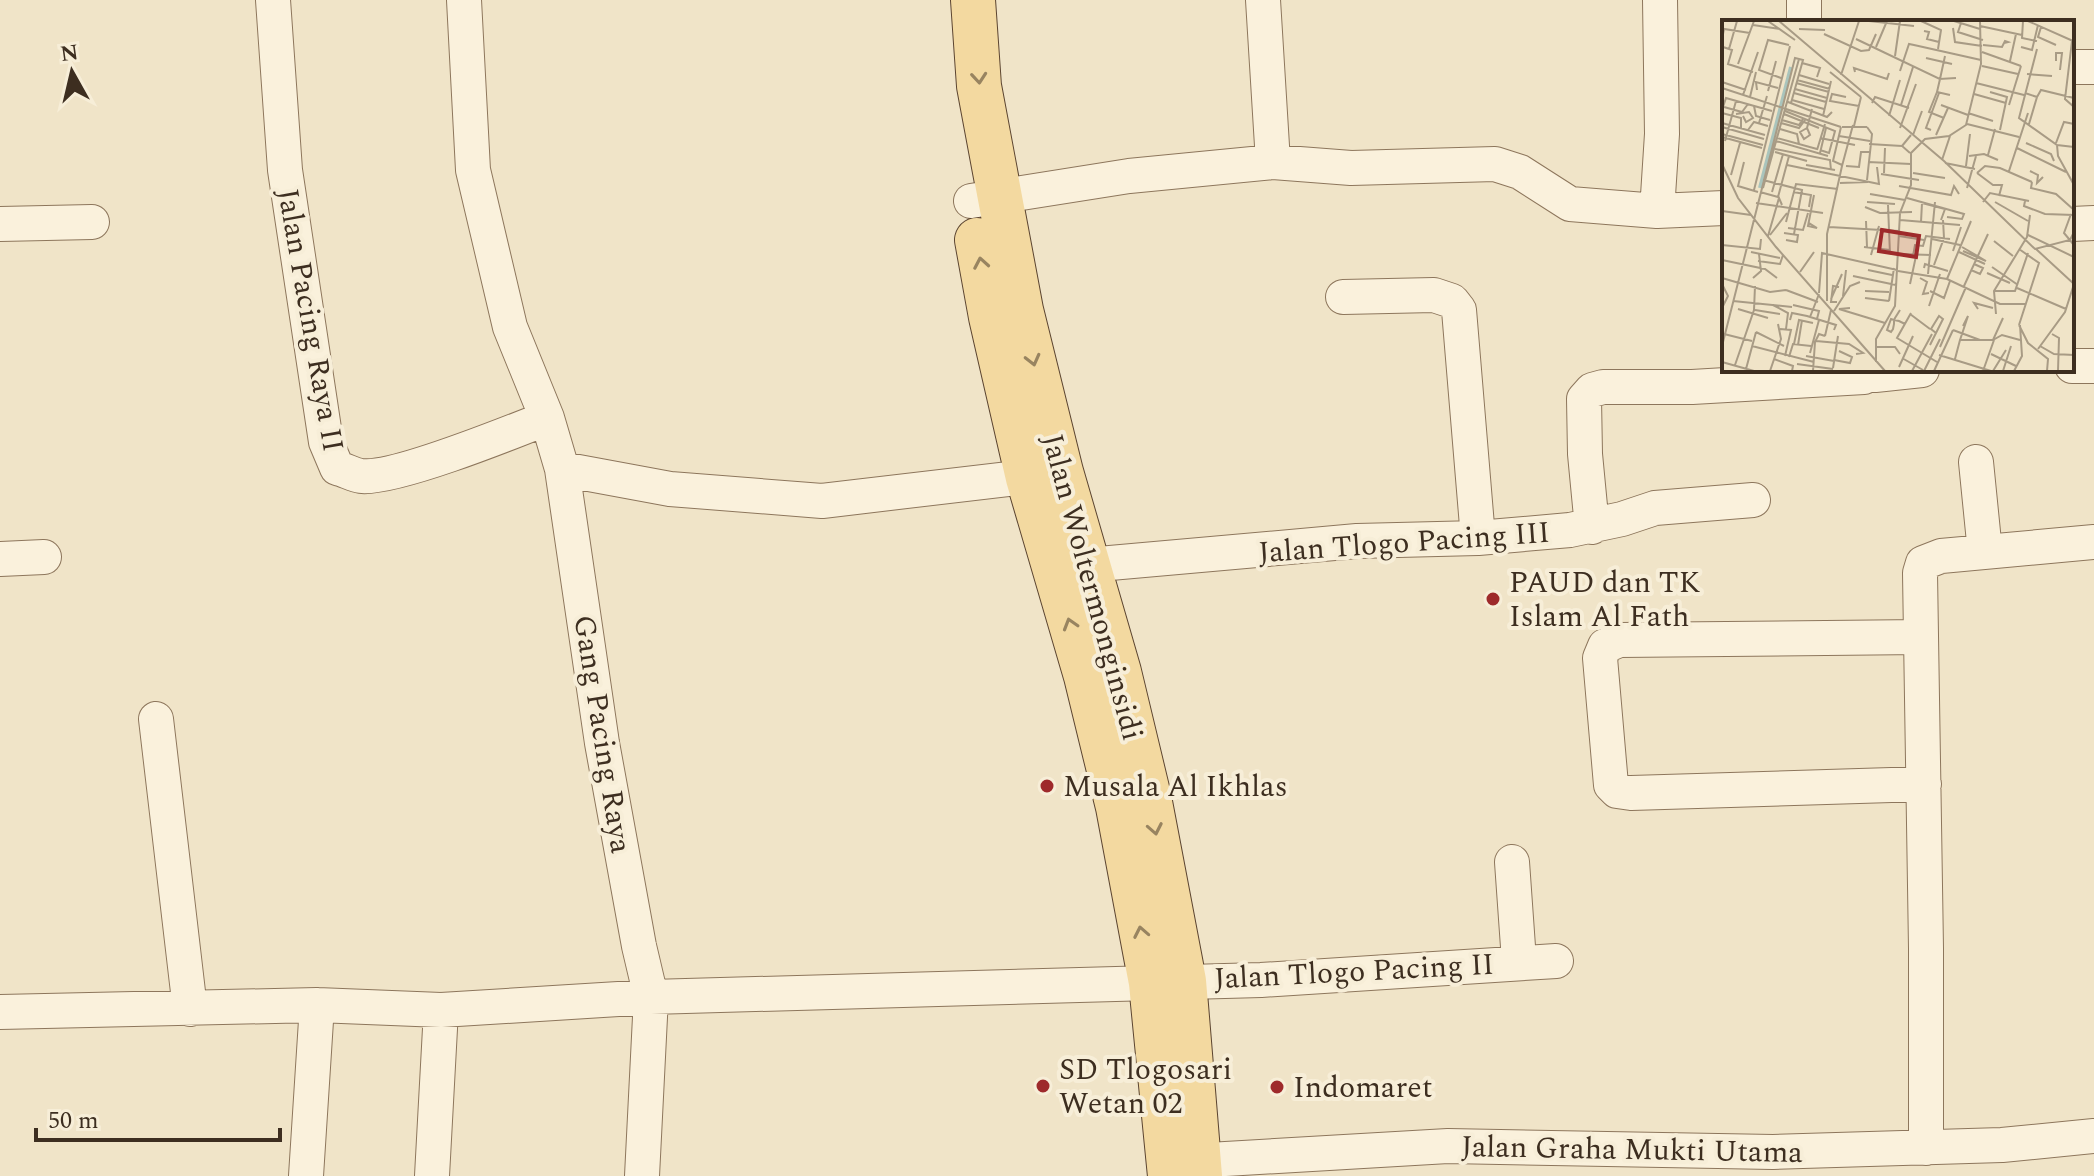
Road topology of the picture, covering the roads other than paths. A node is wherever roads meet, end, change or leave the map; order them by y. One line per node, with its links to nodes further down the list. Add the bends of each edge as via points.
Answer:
1 (273, 0): 18 (street, Jalan Pacing Raya II, via 285,170 326,442 337,468 363,476 393,471)
2 (464, 0): 18 (street, Gang Pacing Raya, via 473,170 510,327)
3 (945, 0): 8 (main road, Jalan Woltermonginsidi, via 950,87)
4 (973, 0): 8 (main road, Jalan Woltermonginsidi, one-way to 8)
5 (1263, 0): 7 (street)
6 (1660, 0): 10 (street)
7 (1273, 162): 8 (street, via 1129,176); 10 (street, via 1351,168 1495,164 1520,172 1570,204)
8 (986, 199): 21 (main road, Jalan Woltermonginsidi, via 1006,314)
9 (1722, 208): 10 (street)
10 (1657, 211)
11 (92, 222): 13 (street)
12 (2094, 223): 14 (street)
13 (0, 224)
14 (2074, 224)
15 (1343, 297): 24 (street, via 1434,295 1452,301 1459,310)
16 (1903, 372): 17 (street)
17 (1869, 374): 23 (street, via 1592,390 1584,399)
18 (547, 418): 20 (street, Gang Pacing Raya)
19 (1976, 462): 26 (street)
20 (562, 469): 21 (street, via 670,489 822,501); 37 (street, Gang Pacing Raya, via 602,743)
21 (1044, 475): 29 (main road, Jalan Woltermonginsidi)
22 (1753, 500): 23 (street, Jalan Tlogo Pacing III, via 1655,508)
23 (1592, 527): 24 (street, Jalan Tlogo Pacing III)
24 (1478, 538): 29 (street, Jalan Tlogo Pacing III, via 1357,541)
25 (2094, 542): 26 (street)
26 (1985, 552): 30 (street, via 1923,563)
27 (44, 557): 28 (street)
28 (0, 559)
29 (1071, 566): 36 (main road, Jalan Woltermonginsidi, via 1102,674 1118,807)
30 (1921, 637): 32 (street); 32 (street, via 1619,640 1605,646 1600,658 1611,785 1617,791)
31 (156, 719): 39 (street)
32 (1924, 784): 43 (street)
33 (1512, 862): 34 (street)
34 (1519, 961): 35 (street, Jalan Tlogo Pacing II); 36 (street, Jalan Tlogo Pacing II)
35 (1556, 961)
36 (1167, 982): 37 (street, Jalan Tlogo Pacing II); 44 (main road, Jalan Woltermonginsidi)
37 (651, 997): 40 (street, Jalan Tlogo Pacing II); 47 (street, Gang Pacing Raya)
38 (317, 1005): 39 (street, Jalan Tlogo Pacing II); 40 (street, Jalan Tlogo Pacing II); 45 (street)
39 (190, 1009): 41 (street, Jalan Tlogo Pacing II)
40 (441, 1010): 46 (street)
41 (0, 1012)
42 (2094, 1136): 43 (street, Jalan Graha Mukti Utama)
43 (1926, 1148): 44 (street, Jalan Graha Mukti Utama, via 1773,1152 1448,1146)
44 (1185, 1169)
45 (306, 1176)
46 (432, 1176)
47 (642, 1176)

